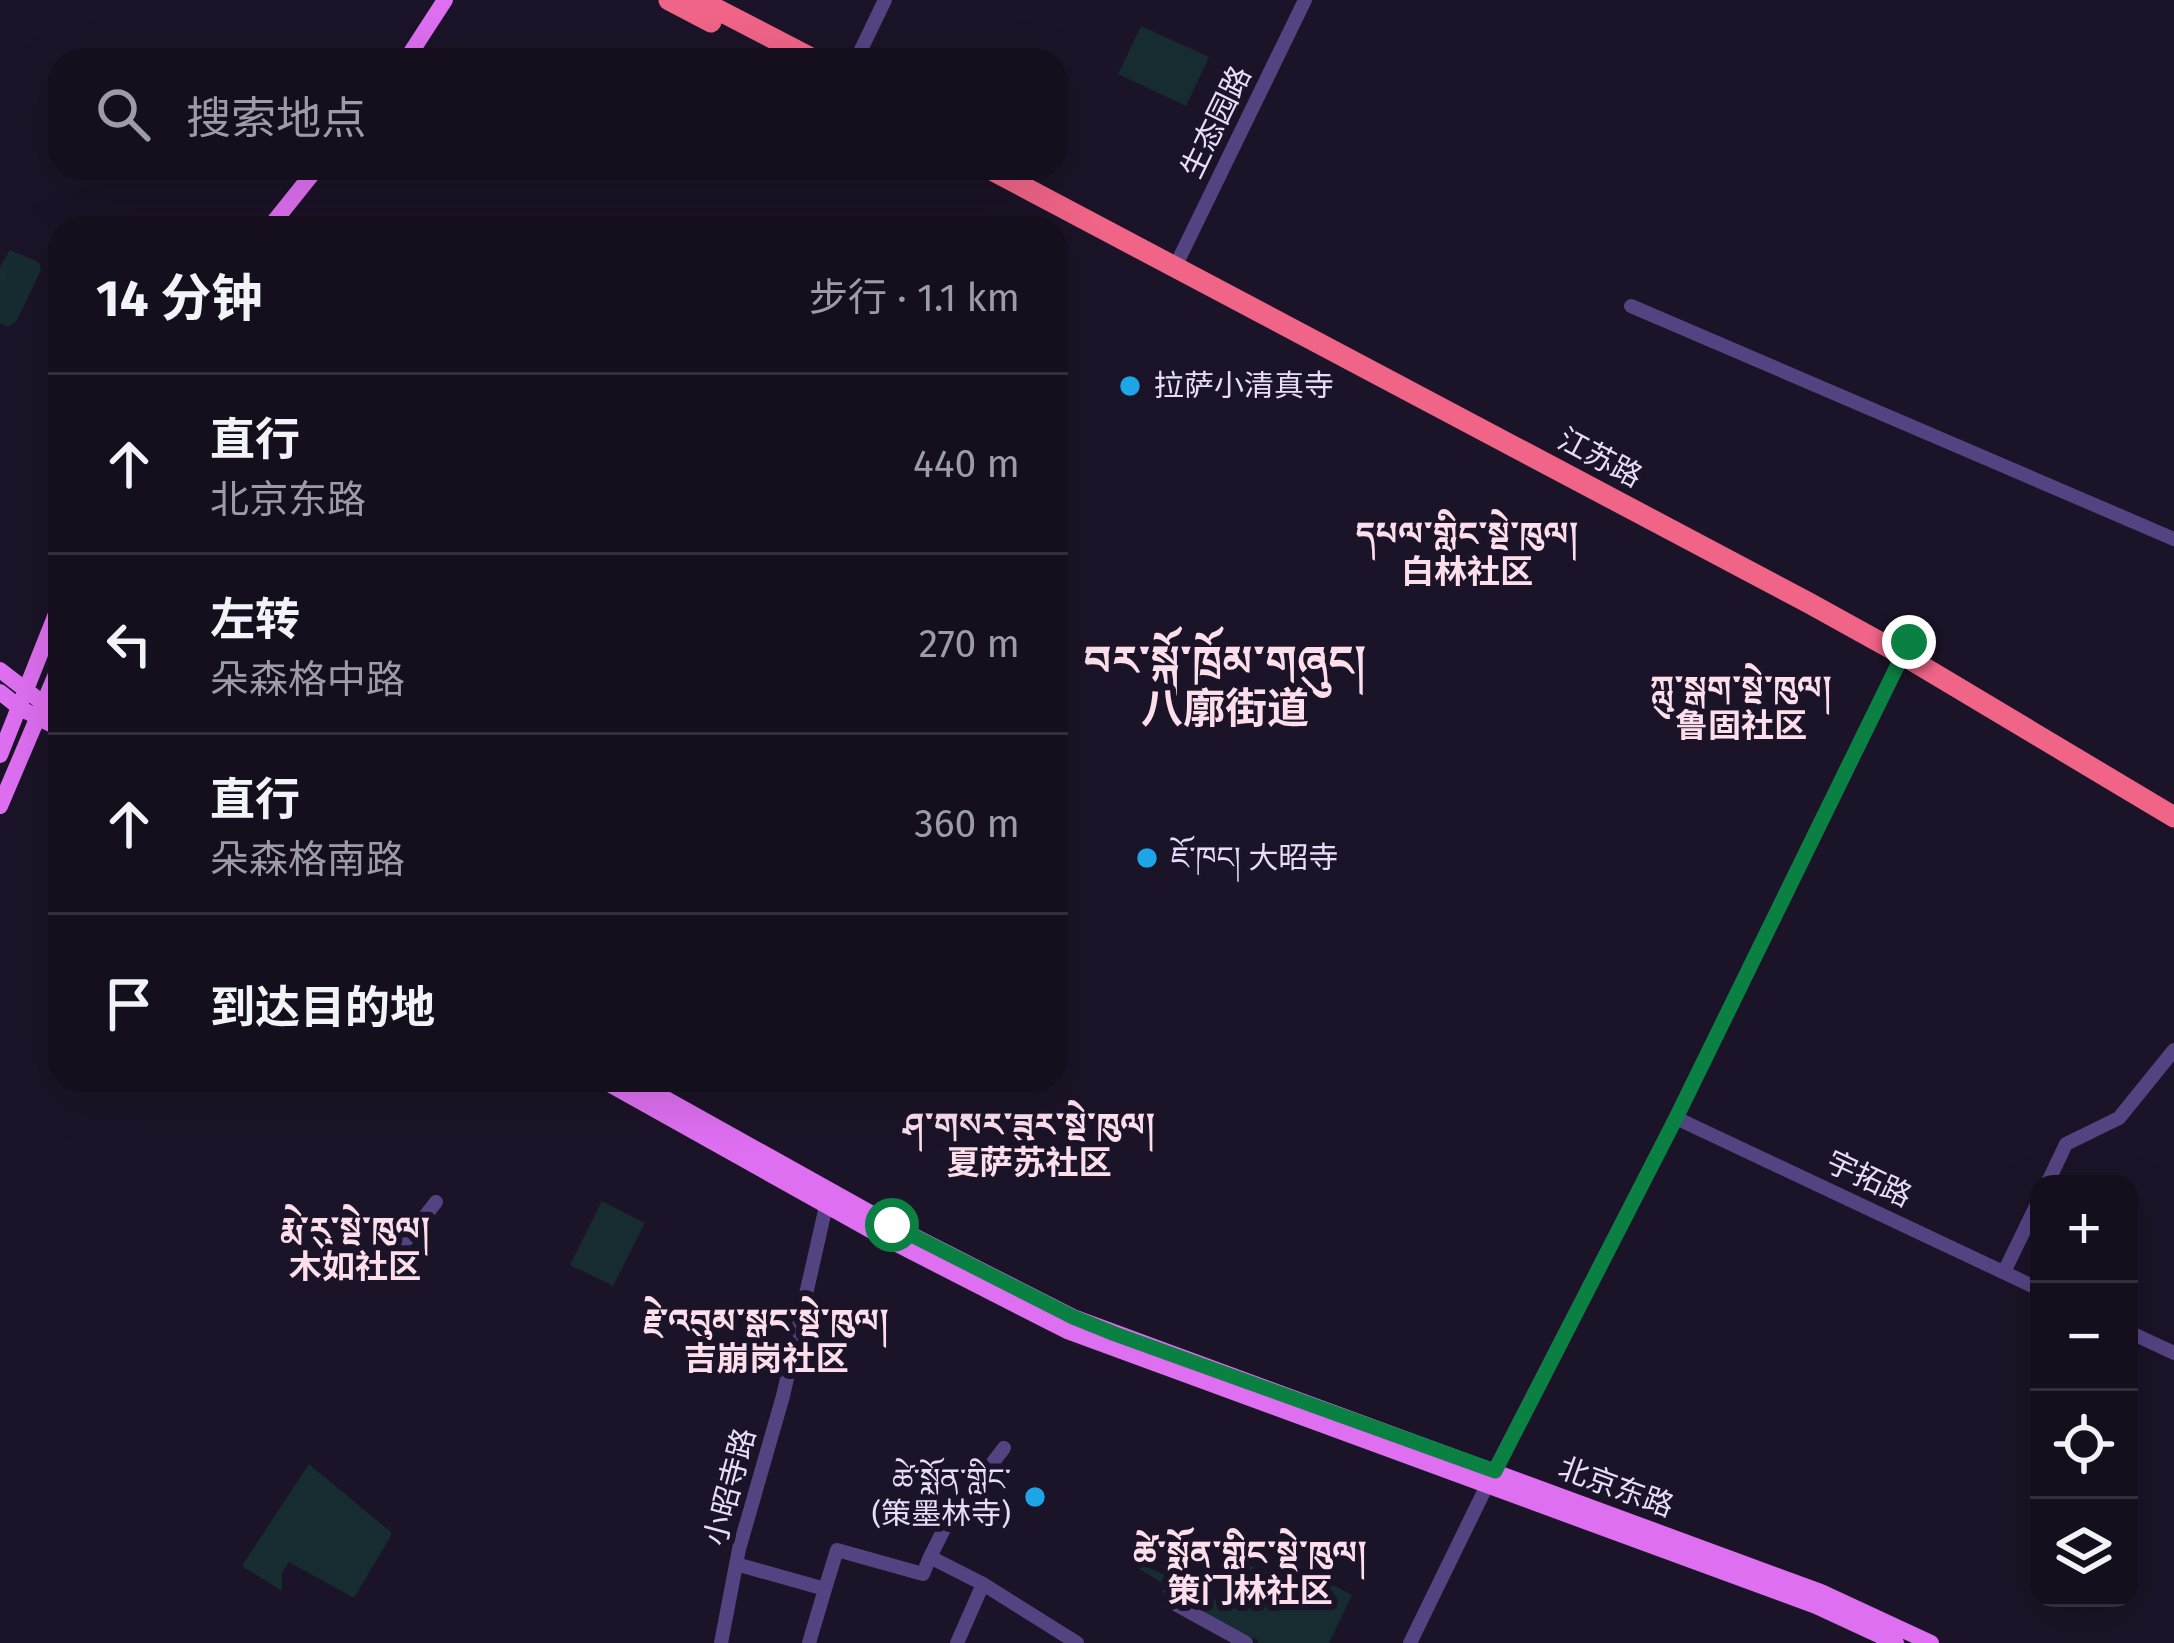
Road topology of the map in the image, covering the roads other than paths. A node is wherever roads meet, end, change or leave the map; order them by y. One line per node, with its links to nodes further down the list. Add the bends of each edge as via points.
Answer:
1 (432, 0): 7 (main road)
2 (445, 0): 8 (main road)
3 (668, 0): 9 (highway)
4 (699, 0): 10 (highway)
5 (885, 0): 11 (street)
6 (1305, 0): 18 (street, 生态园路)
7 (402, 48)
8 (414, 48)
9 (761, 48)
10 (792, 48)
11 (862, 48)
12 (311, 180): 16 (main road)
13 (313, 180): 17 (main road)
14 (1013, 180): 18 (highway, 江苏路)
15 (1039, 180): 18 (highway, 江苏路)
16 (279, 216)
17 (291, 216)
18 (1178, 261): 22 (highway, 江苏路)
19 (1631, 306): 20 (street)
20 (2174, 539)
21 (48, 635): 24 (main road)
22 (1906, 648): 29 (highway, 江苏路); 31 (highway, 江苏路); 35 (street)
23 (0, 670): 24 (main road)
24 (27, 690): 26 (main road); 27 (main road)
25 (0, 692): 26 (main road)
26 (20, 708): 27 (main road); 28 (main road)
27 (47, 712): 30 (main road)
28 (0, 755)
29 (2174, 801)
30 (0, 806)
31 (2174, 817)
32 (2174, 1049): 36 (street, via 2119,1118 2066,1144)
33 (623, 1092): 38 (main road, 北京东路)
34 (654, 1092): 46 (main road, 北京东路, via 1073,1317)
35 (1676, 1118): 41 (street, 宇拓路); 46 (street)
36 (2051, 1175)
37 (436, 1202): 40 (street)
38 (826, 1206): 46 (main road, 北京东路, via 1088,1340); 48 (street, 小昭寺路)
39 (2030, 1219): 41 (street)
40 (389, 1262)
41 (2004, 1272): 42 (street, 宇拓路)
42 (2030, 1285)
43 (2138, 1336): 44 (street)
44 (2174, 1353)
45 (1004, 1448): 47 (street)
46 (1492, 1478): 59 (street); 60 (main road, 北京东路); 61 (main road, 北京东路, via 1821,1592)
47 (930, 1557): 49 (street); 50 (street, via 923,1574 837,1550)
48 (736, 1564): 50 (street); 53 (street, 小昭寺路)
49 (983, 1584): 52 (street); 55 (street)
50 (826, 1589): 54 (street)
51 (1170, 1600): 58 (street)
52 (1045, 1625): 56 (street); 57 (street)
53 (722, 1643)
54 (809, 1643)
55 (957, 1643)
56 (1037, 1643)
57 (1077, 1643)
58 (1246, 1643)
59 (1409, 1643)
60 (1896, 1643)
61 (1931, 1643)

